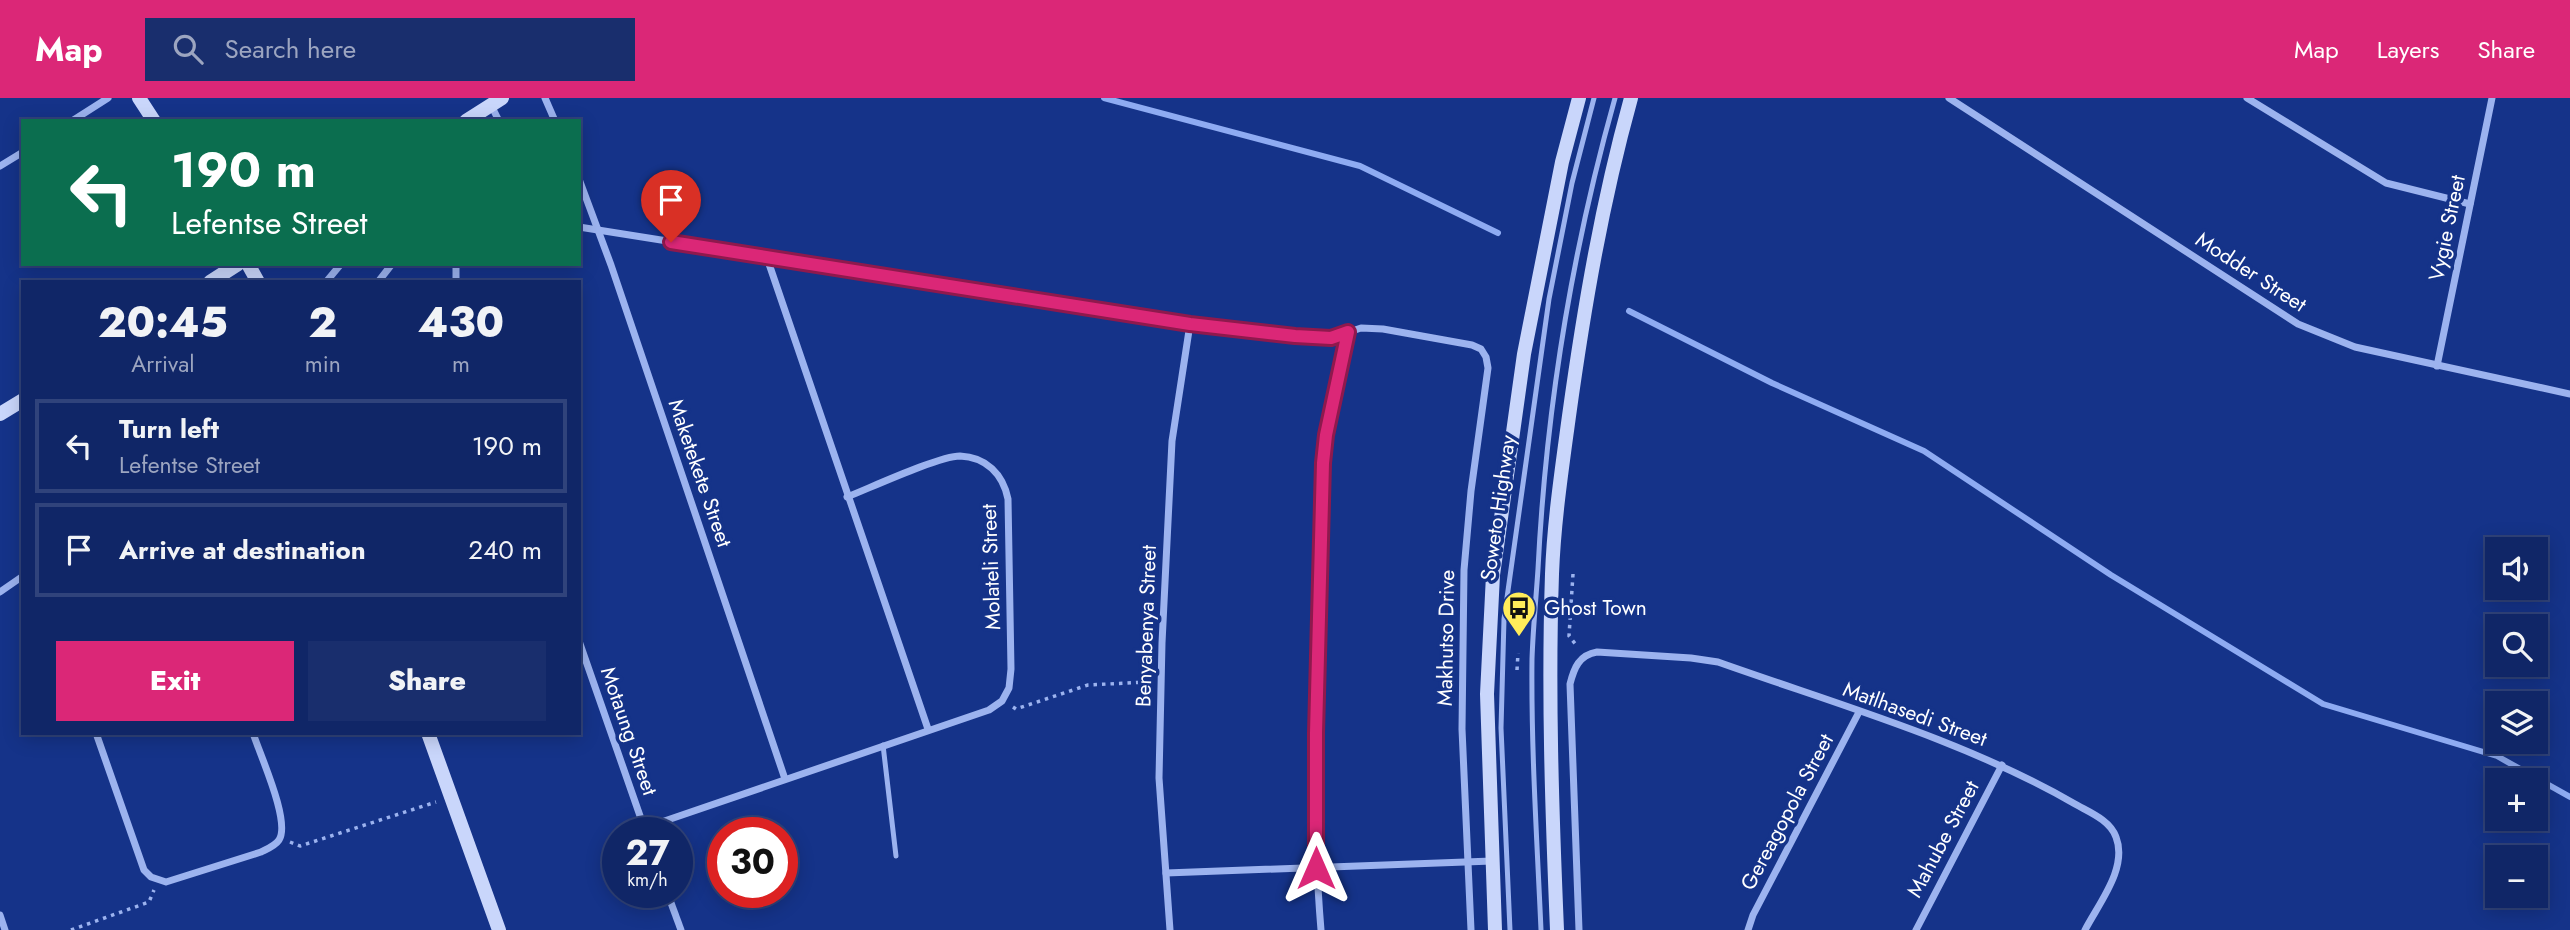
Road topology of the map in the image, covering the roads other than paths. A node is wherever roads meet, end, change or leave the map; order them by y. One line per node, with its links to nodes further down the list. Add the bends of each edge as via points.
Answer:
1 (108, 98): 12 (street)
2 (139, 98): 13 (main road)
3 (545, 98): 16 (street)
4 (1579, 98): 51 (main road, Soweto Highway, via 1524,354 1493,575 1487,694)
5 (1594, 98): 64 (lane, Soweto Highway, via 1549,299 1504,618 1501,728)
6 (1615, 98): 65 (lane, Soweto Highway, via 1576,261 1546,452 1532,657)
7 (1631, 98): 66 (main road, via 1612,167 1581,326 1552,571 1549,699)
8 (1949, 98): 32 (street, Modder Street, via 2298,324 2356,346)
9 (2247, 98): 20 (street, via 2386,183)
10 (2491, 98): 20 (street, Vygie Street)
11 (497, 101): 14 (main road); 15 (street)
12 (75, 119)
13 (153, 119)
14 (469, 119)
15 (499, 119)
16 (554, 119)
17 (21, 153): 18 (street)
18 (0, 166)
19 (581, 184): 22 (street, Maketekete Street)
20 (2470, 204): 32 (street, Vygie Street)
21 (581, 227): 22 (street)
22 (599, 230): 23 (street); 47 (street, Maketekete Street)
23 (767, 258): 30 (street); 36 (street)
24 (234, 266): 27 (main road)
25 (339, 266): 28 (street)
26 (390, 266): 29 (street)
27 (213, 280)
28 (328, 280)
29 (380, 280)
30 (1190, 324): 31 (street, via 1331,338); 54 (street, Benyabenya Street, via 1172,441 1161,681 1159,778)
31 (1348, 332): 52 (street, Makhutso Drive, via 1369,327 1462,342 1481,349 1489,368 1471,492 1464,584 1462,729); 53 (street, via 1323,463)
32 (2437, 366): 33 (street, Modder Street)
33 (2570, 394)
34 (21, 401): 35 (main road)
35 (0, 414)
36 (847, 497): 41 (street); 41 (street, Molateli Street, via 958,456 985,463 1005,484 1012,652 1009,688 1002,701 989,710)
37 (21, 577): 38 (street)
38 (0, 592)
39 (581, 647): 48 (street, Motaung Street)
40 (1859, 712): 46 (street, Matlhasedi Street); 67 (street, Matlhasedi Street, via 1706,659 1597,652 1584,656 1570,684); 68 (street, Gereagopola Street)
41 (928, 730): 45 (street)
42 (97, 735): 43 (street, via 144,870 166,882 261,852 280,839 282,818)
43 (254, 735)
44 (429, 735): 58 (main road)
45 (883, 745): 47 (street); 50 (lane)
46 (2002, 765): 69 (street, Mahube Street); 70 (street, Matlhasedi Street, via 2112,828 2117,865)
47 (785, 779): 49 (street)
48 (640, 817)
49 (683, 817)
50 (896, 856)
51 (1492, 861): 52 (street); 63 (main road, Soweto Highway)
52 (1468, 862): 53 (street); 62 (street, Makhutso Drive)
53 (1316, 868): 54 (street); 61 (street)
54 (1166, 873): 60 (street, Benyabenya Street)
55 (673, 908): 59 (street)
56 (0, 915): 57 (street)
57 (5, 930)
58 (499, 930)
59 (681, 930)
60 (1170, 930)
61 (1321, 930)
62 (1471, 930)
63 (1495, 930)
64 (1510, 930)
65 (1541, 930)
66 (1557, 930)
67 (1579, 930)
68 (1748, 930)
69 (1916, 930)
70 (2085, 930)

